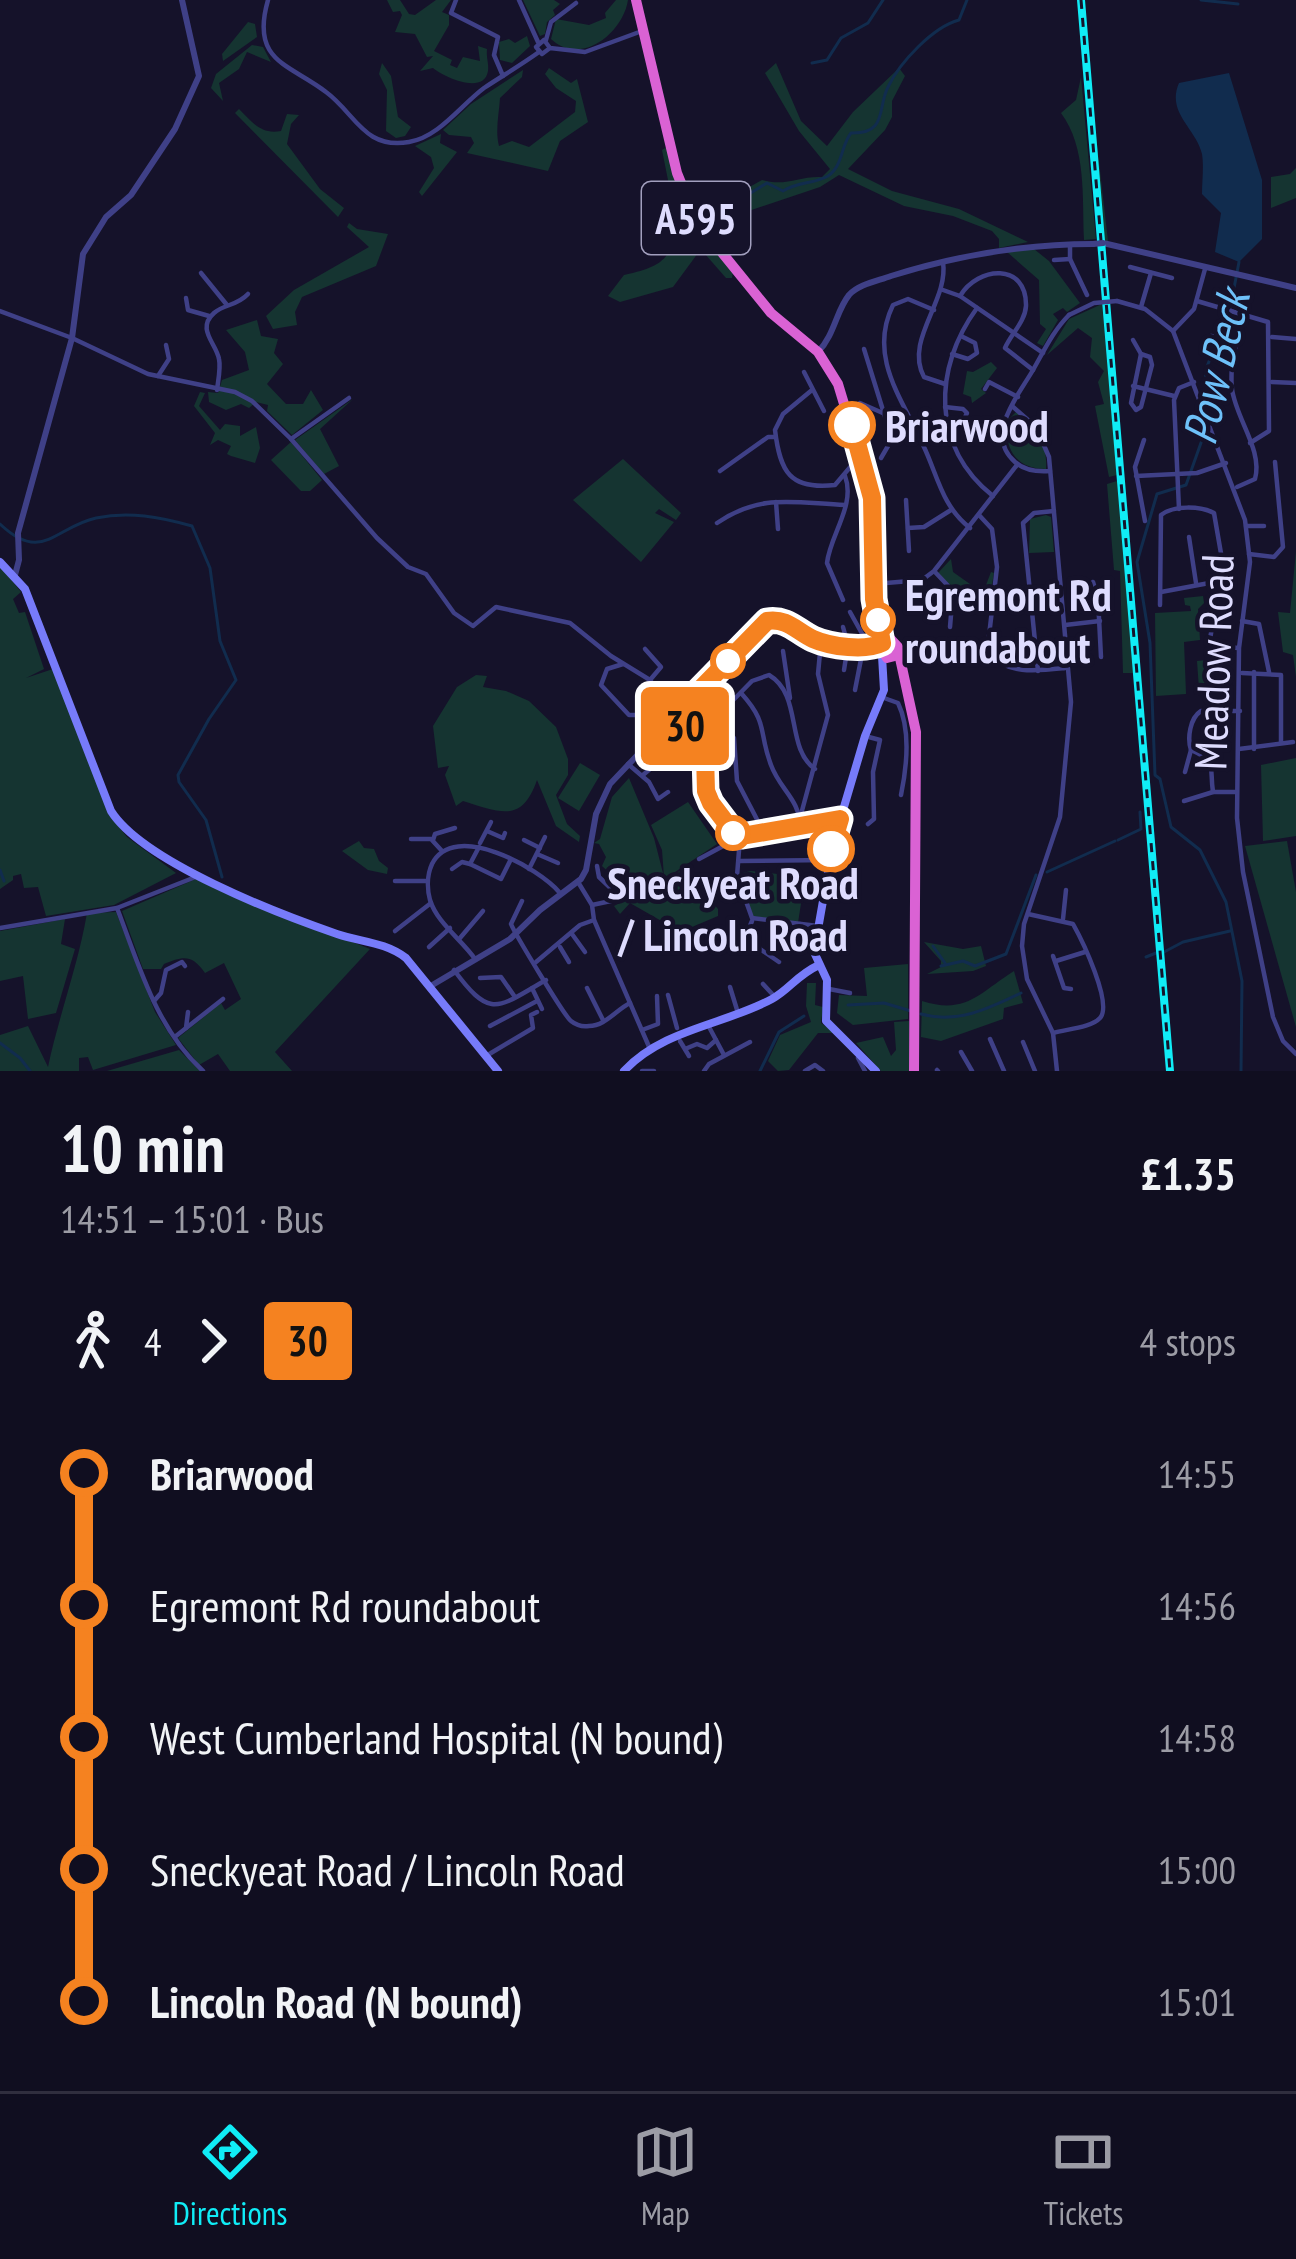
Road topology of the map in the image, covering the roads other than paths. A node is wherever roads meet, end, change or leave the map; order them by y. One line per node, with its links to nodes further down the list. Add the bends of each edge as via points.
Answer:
1 (182, 0): 40 (street, via 199,76 175,129 83,254)
2 (268, 0): 11 (street, via 266,38 283,66 328,93 366,134 400,143 431,134)
3 (456, 0): 11 (street, via 451,13 498,37 494,56)
4 (519, 0): 8 (street)
5 (639, 0): 7 (highway, A595)
6 (576, 3): 8 (street)
7 (645, 29): 9 (street, via 584,52); 46 (highway, A595, via 677,173 702,228 775,317)
8 (542, 41): 9 (street); 10 (street)
9 (550, 48): 10 (street)
10 (538, 52): 11 (street)
11 (503, 76)
12 (1070, 244): 13 (street); 14 (street); 17 (street, bridge, via 1103,243)
13 (1070, 259): 15 (street); 24 (street)
14 (942, 260): 22 (street); 46 (street, via 857,289)
15 (1054, 260)
16 (1130, 267): 19 (street)
17 (1205, 269): 21 (street); 27 (street)
18 (201, 273): 29 (street)
19 (1151, 274): 20 (street); 28 (street)
20 (1172, 278)
21 (1296, 288)
22 (943, 290): 25 (street); 31 (street)
23 (248, 294): 29 (street)
24 (1087, 295)
25 (960, 296): 30 (street); 36 (street, via 981,274 1011,277 1026,305)
26 (186, 298): 34 (street, via 188,310)
27 (1197, 301): 33 (street); 35 (street)
28 (1141, 307): 35 (street); 47 (street, bridge, via 1094,303 1069,315)
29 (227, 308): 34 (street)
30 (977, 308): 36 (street); 37 (street)
31 (934, 310): 55 (street, via 908,299 890,309); 60 (street, via 918,365 924,377)
32 (0, 311): 40 (street)
33 (1245, 314): 39 (street, via 1268,322); 43 (street)
34 (210, 317): 51 (street, via 206,333)
35 (1173, 331): 57 (street, Meadow Road)
36 (1014, 333): 47 (street); 52 (street, via 1006,351)
37 (960, 335): 48 (street); 48 (street, via 976,353)
38 (1211, 336): 43 (street)
39 (1271, 337): 41 (street); 58 (street)
40 (72, 338): 54 (street); 112 (street, via 18,533)
41 (1296, 339)
42 (1132, 340): 49 (street)
43 (1238, 341): 78 (street, via 1232,388)
44 (157, 346): 54 (street, via 168,344 169,359)
45 (864, 349): 56 (street)
46 (818, 352): 79 (highway, A595, via 838,384)
47 (1043, 353): 52 (street)
48 (952, 354): 60 (street)
49 (1141, 354): 61 (street); 63 (street, via 1152,362)
50 (204, 366): 51 (street)
51 (219, 368): 64 (street)
52 (1033, 370): 66 (street)
53 (804, 372): 65 (street)
54 (158, 376): 64 (street)
55 (889, 376): 56 (street); 96 (street)
56 (875, 380): 73 (street)
57 (1194, 382): 67 (street); 82 (street, Meadow Road)
58 (1270, 382): 59 (street); 78 (street, via 1269,431)
59 (1296, 383)
60 (945, 384): 71 (street)
61 (1133, 386): 63 (street); 63 (street, via 1136,410)
62 (985, 388): 66 (street, via 989,382)
63 (1145, 389): 67 (street)
64 (217, 390): 76 (street, via 252,401)
65 (812, 390): 72 (street); 75 (street, via 779,419)
66 (1018, 397): 70 (street)
67 (1174, 397): 86 (street)
68 (349, 398): 76 (street)
69 (860, 403): 73 (street)
70 (1012, 406): 83 (street, via 1002,439); 85 (street, via 1036,427)
71 (945, 407): 74 (street); 74 (street, via 967,413)
72 (824, 411)
73 (885, 414): 80 (street, via 896,436)
74 (946, 422): 90 (street, via 963,465)
75 (775, 437): 84 (street); 87 (street, via 797,484 830,486)
76 (291, 439): 139 (street, via 377,538 426,574 473,626 496,607 570,622)
77 (1141, 439): 88 (street)
78 (1250, 443): 89 (street, via 1258,474)
79 (862, 457): 87 (street); 116 (highway, A595, via 872,498)
80 (881, 458)
81 (1275, 462): 109 (street, via 1282,548 1274,557)
82 (1226, 463): 86 (street); 89 (street, Meadow Road)
83 (1018, 464): 85 (street); 90 (street)
84 (720, 471)
85 (1050, 471): 97 (street)
86 (1179, 473): 88 (street); 95 (street)
87 (845, 476): 94 (street)
88 (1136, 476): 100 (street)
89 (1235, 488): 102 (street, Meadow Road)
90 (993, 496): 99 (street)
91 (906, 500): 106 (street)
92 (760, 502): 93 (street); 98 (street); 101 (street)
93 (776, 502): 94 (street); 105 (street)
94 (844, 505): 120 (street, via 827,563)
95 (1179, 509): 114 (street, via 1214,513); 119 (street, via 1159,522)
96 (951, 510): 104 (street); 106 (street)
97 (1054, 511): 129 (street); 142 (street, via 1023,523)
98 (760, 512)
99 (979, 515): 104 (street); 121 (street, via 993,534)
100 (1145, 520)
101 (717, 523)
102 (1246, 526): 103 (street); 109 (street, Meadow Road)
103 (1264, 526)
104 (970, 528): 111 (street)
105 (778, 529)
106 (908, 529): 108 (street)
107 (1190, 537): 117 (street)
108 (908, 550)
109 (1249, 554): 127 (street, Meadow Road)
110 (3, 564): 112 (main road)
111 (934, 572): 113 (street); 118 (street)
112 (15, 575): 204 (main road, via 111,812 131,836)
113 (922, 580): 116 (street); 123 (street)
114 (1220, 581): 117 (street); 134 (street, via 1210,641)
115 (1093, 582): 126 (street)
116 (874, 584): 137 (highway, A595)
117 (1196, 584): 119 (street)
118 (956, 592): 121 (street); 131 (street)
119 (1160, 592): 122 (street)
120 (843, 600)
121 (991, 600): 142 (street, via 989,656)
122 (1160, 605)
123 (926, 606)
124 (850, 612): 137 (street)
125 (1261, 615): 128 (street)
126 (1100, 621): 129 (street); 138 (street)
127 (1242, 621): 128 (street); 134 (street, Meadow Road)
128 (1259, 624): 144 (street)
129 (1065, 625): 140 (street)
130 (843, 627): 133 (street)
131 (950, 627)
132 (821, 642): 133 (street); 155 (street, via 785,621 765,622); 168 (street, via 827,715)
133 (848, 645): 137 (street); 141 (street)
134 (1239, 648): 145 (street, Meadow Road)
135 (645, 649): 146 (street, via 661,667)
136 (783, 651): 147 (street)
137 (883, 652): 149 (street); 152 (main road); 279 (highway, A595, via 903,668 916,731)
138 (1101, 657)
139 (624, 663): 146 (street); 151 (street, via 607,668 601,686 629,715)
140 (1067, 668): 142 (street); 217 (street, via 1062,807)
141 (844, 670)
142 (1038, 671)
143 (1254, 672): 144 (street); 145 (street); 164 (street)
144 (1269, 672): 161 (street, via 1281,675)
145 (1240, 673): 154 (street, Meadow Road)
146 (650, 680): 151 (street)
147 (790, 685): 148 (street); 153 (street)
148 (781, 687): 150 (street, via 760,676); 153 (street)
149 (855, 690)
150 (741, 692): 156 (street); 176 (street, via 760,716 772,770)
151 (660, 695): 155 (street)
152 (882, 697): 158 (main road); 174 (street, via 904,716)
153 (790, 704): 168 (street, via 804,759)
154 (1240, 711): 163 (street, Meadow Road); 165 (street, via 1199,712)
155 (676, 714): 157 (street); 166 (street)
156 (718, 717): 159 (street); 185 (street, via 734,738 737,781)
157 (688, 730): 159 (street); 160 (street)
158 (865, 736): 179 (main road); 181 (street, via 882,745)
159 (695, 739): 187 (street, via 706,758 708,797)
160 (671, 741)
161 (1281, 742): 162 (street); 164 (street)
162 (1293, 742)
163 (1239, 749): 164 (street); 172 (street, Meadow Road)
164 (1253, 749)
165 (1191, 750): 169 (street); 171 (street, via 1212,764)
166 (628, 764): 170 (street); 207 (street, via 596,814)
167 (657, 764): 170 (street)
168 (815, 769): 175 (street)
169 (1185, 772)
170 (641, 776): 173 (street, via 658,800)
171 (1213, 792): 172 (street); 177 (street)
172 (1238, 792): 275 (street, Meadow Road, via 1243,872 1273,1017)
173 (668, 793)
174 (901, 795)
175 (806, 797): 176 (street); 178 (street)
176 (795, 799): 178 (street)
177 (1184, 801)
178 (800, 818): 182 (street)
179 (840, 819): 182 (street); 197 (main road)
180 (490, 822): 184 (street)
181 (873, 825)
182 (800, 827): 185 (street)
183 (455, 828): 190 (street)
184 (487, 831): 186 (street); 192 (street)
185 (763, 831): 187 (street)
186 (506, 833)
187 (740, 836): 195 (street); 199 (street)
188 (545, 837): 194 (street)
189 (411, 839): 190 (street)
190 (433, 840): 193 (street)
191 (526, 844): 194 (street)
192 (479, 846): 193 (street); 198 (street); 200 (street)
193 (442, 851): 206 (street)
194 (538, 851): 196 (street); 203 (street)
195 (699, 859)
196 (556, 860)
197 (829, 860): 199 (street); 222 (main road)
198 (510, 861): 200 (street, via 501,879); 203 (street)
199 (738, 861): 218 (street)
200 (470, 864): 202 (street)
201 (597, 866): 211 (street)
202 (452, 869)
203 (529, 870): 209 (street)
204 (198, 876): 215 (street); 244 (main road, via 336,934 388,946)
205 (395, 881): 206 (street)
206 (428, 881): 213 (street)
207 (578, 882): 209 (street); 214 (street)
208 (1066, 890): 219 (street)
209 (560, 893): 227 (street)
210 (644, 894): 211 (street)
211 (622, 899): 214 (street)
212 (522, 901): 227 (street)
213 (431, 903): 224 (street); 225 (street)
214 (592, 904): 220 (street)
215 (117, 908): 223 (street); 257 (street)
216 (483, 911): 229 (street)
217 (1028, 914): 219 (street); 266 (street, via 1025,970)
218 (754, 919): 221 (street); 235 (street, via 749,927 760,949)
219 (1063, 919): 233 (street, via 1075,926)
220 (594, 920): 226 (street); 258 (street)
221 (800, 924): 222 (street); 228 (street, via 798,938)
222 (818, 926): 240 (main road)
223 (0, 928)
224 (450, 928): 229 (street); 230 (street)
225 (394, 931)
226 (572, 934): 231 (street); 232 (street)
227 (515, 935): 234 (street); 236 (street)
228 (786, 936)
229 (460, 938): 234 (street)
230 (429, 946)
231 (559, 946): 236 (street); 237 (street)
232 (585, 952)
233 (1085, 952): 249 (street, via 1055,958); 266 (street, via 1103,1012)
234 (475, 959): 239 (street)
235 (778, 959)
236 (536, 962): 242 (street)
237 (569, 962)
238 (185, 966): 257 (street, via 166,970)
239 (454, 970): 244 (street); 253 (street, via 483,1004)
240 (814, 971): 248 (main road); 254 (main road)
241 (479, 978): 253 (street, via 501,976)
242 (546, 980): 246 (street); 261 (street, via 570,1021)
243 (763, 984): 254 (street)
244 (429, 987): 277 (main road)
245 (730, 987): 260 (street)
246 (532, 988): 253 (street); 256 (street)
247 (587, 988): 261 (street)
248 (829, 989): 250 (street); 289 (main road, via 825,1016)
249 (1071, 989)
250 (850, 993)
251 (668, 995): 267 (street)
252 (657, 996): 265 (street, via 658,1024)
253 (514, 997)
254 (775, 998): 260 (main road)
255 (223, 999): 264 (street)
256 (537, 1000): 263 (street); 277 (street, via 532,1028)
257 (154, 1001): 268 (street)
258 (630, 1003): 261 (street); 265 (street)
259 (188, 1012): 264 (street)
260 (738, 1013): 262 (main road)
261 (604, 1022)
262 (709, 1025): 267 (main road); 269 (street)
263 (490, 1027)
264 (186, 1028): 268 (street)
265 (642, 1030): 273 (street)
266 (1053, 1033): 293 (street)
267 (679, 1034): 269 (street, via 687,1052); 273 (main road)
268 (174, 1038): 280 (street)
269 (716, 1040): 276 (street)
270 (750, 1042): 276 (street)
271 (1023, 1042): 292 (street)
272 (990, 1043): 291 (street)
273 (650, 1049): 282 (main road)
274 (961, 1052): 290 (street)
275 (1296, 1054)
276 (724, 1055): 285 (street)
277 (486, 1056): 281 (main road)
278 (858, 1058): 288 (street)
279 (915, 1069)
280 (202, 1071)
281 (498, 1071)
282 (625, 1071)
283 (642, 1071): 284 (street)
284 (654, 1071)
285 (704, 1071)
286 (805, 1071): 287 (street)
287 (823, 1071)
288 (865, 1071)
289 (876, 1071)
290 (972, 1071)
291 (1004, 1071)
292 (1035, 1071)
293 (1057, 1071)

